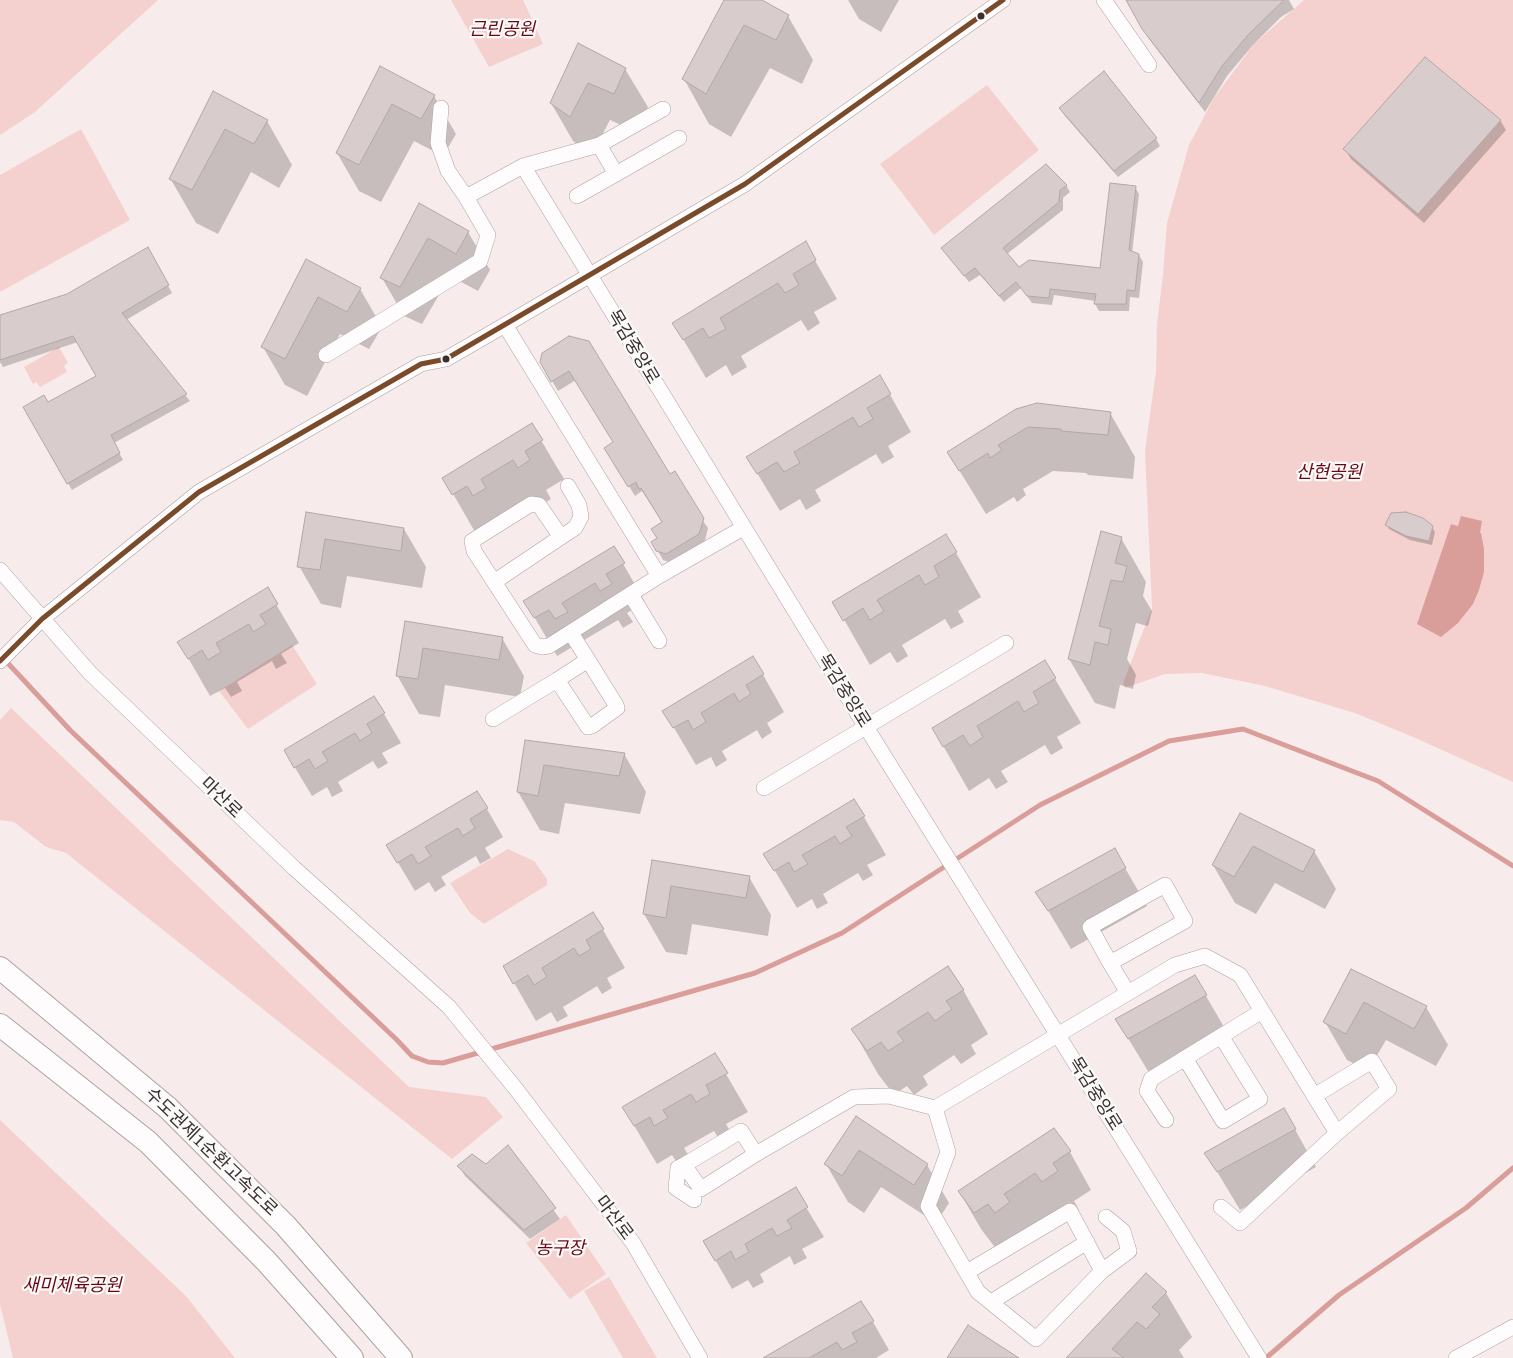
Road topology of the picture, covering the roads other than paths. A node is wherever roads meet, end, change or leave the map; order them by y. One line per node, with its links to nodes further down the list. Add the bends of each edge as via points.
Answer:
1 (1003, 0): 12 (street, via 744,184)
2 (1104, 0): 3 (street)
3 (1148, 65)
4 (441, 108): 11 (street, via 438,143 448,171)
5 (663, 109): 7 (street)
6 (679, 138): 9 (street)
7 (599, 145): 8 (street); 9 (street)
8 (523, 166): 11 (street); 12 (street, 목감중앙로)
9 (616, 174): 10 (street)
10 (577, 196)
11 (466, 197): 14 (street, via 488,235 480,261)
12 (589, 275): 13 (street); 16 (street, 목감중앙로)
13 (506, 325): 19 (street); 22 (street, via 446,359 420,364 198,492)
14 (326, 355)
15 (568, 486): 17 (street, via 579,505 581,517 575,528)
16 (744, 528): 19 (street); 30 (street, 목감중앙로)
17 (561, 537): 20 (street); 20 (street, via 539,505 531,504 472,541 474,551)
18 (2, 574): 22 (street, 마산로)
19 (659, 576): 21 (street)
20 (494, 582): 23 (street, via 535,645 549,646)
21 (631, 595): 23 (street); 24 (street)
22 (42, 619): 27 (street); 56 (street, 마산로, via 90,673 216,794 448,1007 514,1087 633,1243)
23 (571, 634): 26 (street)
24 (660, 641)
25 (1006, 643): 30 (street)
26 (588, 660): 28 (street); 28 (street, via 617,708 600,721 588,727)
27 (0, 661)
28 (557, 680): 29 (street)
29 (493, 720)
30 (866, 727): 31 (street); 37 (street, 목감중앙로)
31 (764, 788)
32 (1110, 963): 32 (street, via 1090,927 1165,885 1185,921); 34 (street)
33 (6, 973): 55 (highway, 수도권제1순환고속도로, via 168,1108 286,1226)
34 (1128, 993): 35 (street, via 1175,965 1206,956 1240,975); 37 (street)
35 (1262, 1010): 38 (street); 40 (street)
36 (6, 1030): 54 (highway, 수도권제1순환고속도로, via 148,1142 267,1262)
37 (1058, 1034): 41 (street); 57 (street, 목감중앙로)
38 (1221, 1036): 39 (street); 39 (street, via 1260,1099 1222,1121)
39 (1185, 1058): 42 (street, via 1151,1079 1147,1091)
40 (1314, 1096): 43 (street); 43 (street, via 1372,1062 1377,1068 1389,1089)
41 (935, 1108): 44 (street, via 889,1096 854,1096); 51 (street, via 948,1152 928,1206)
42 (1166, 1120)
43 (1337, 1133): 47 (street, via 1240,1223)
44 (756, 1154): 45 (street, via 741,1131); 45 (street, via 701,1189)
45 (684, 1165): 46 (street, via 678,1168 676,1188)
46 (694, 1200)
47 (1221, 1207)
48 (1106, 1217): 50 (street, via 1123,1231 1129,1250)
49 (1087, 1242): 50 (street); 51 (street, via 1070,1211); 52 (street)
50 (1102, 1271): 52 (street, via 1036,1339)
51 (967, 1272): 52 (street, via 978,1292)
52 (991, 1302)
53 (1513, 1327): 58 (street)
54 (352, 1358)
55 (400, 1358)
56 (700, 1358)
57 (1259, 1358)
58 (1456, 1358)

